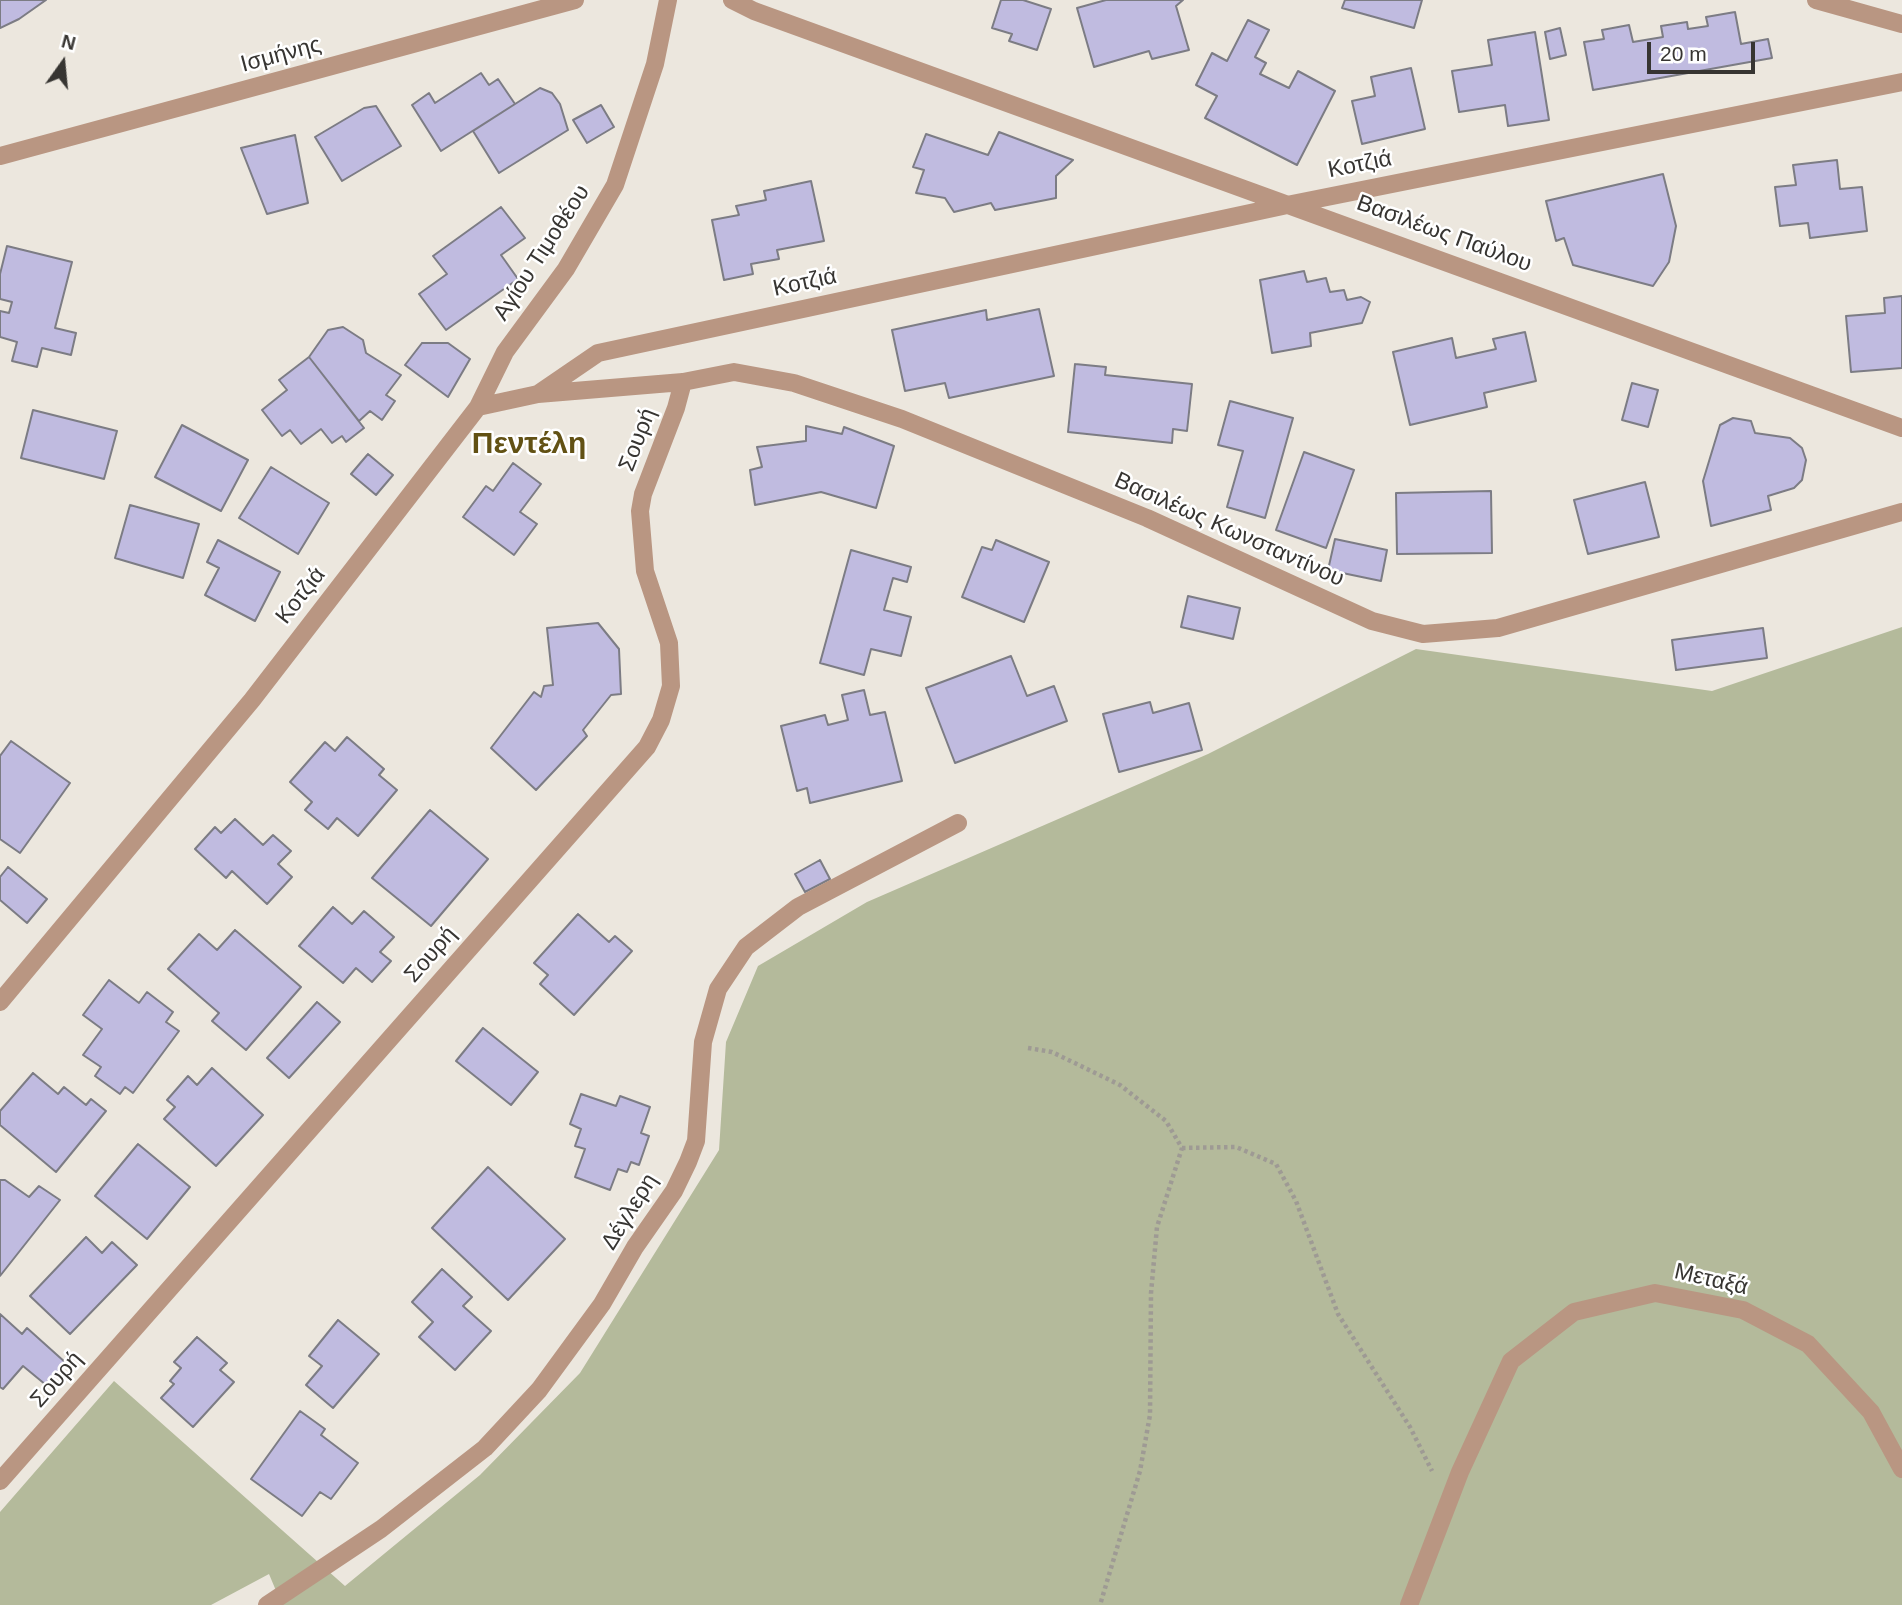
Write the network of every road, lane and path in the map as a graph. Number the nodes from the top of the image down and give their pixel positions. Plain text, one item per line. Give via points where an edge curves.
1 (575, 0) edge
2 (668, 0) edge
3 (732, 0) edge
4 (1816, 0) edge
5 (1902, 24) edge
6 (1902, 82) edge
7 (0, 156) edge
8 (1292, 204) junction
9 (683, 382) junction
10 (538, 394) junction
11 (478, 407) junction
12 (1902, 428) edge
13 (1902, 512) edge
14 (958, 823) dead end
15 (0, 1002) edge
16 (1028, 1048) dead end
17 (1182, 1149) junction
18 (1902, 1469) edge
19 (0, 1481) edge
20 (1448, 1503) junction
21 (268, 1605) edge
22 (1100, 1605) edge
23 (1409, 1605) edge

1 - 7 street, Ισμήνης
2 - 11 street, Αγίου Τιμοθέου via 655,64 615,185 566,269 505,352
3 - 8 street, Βασιλέως Παύλου
4 - 5 street
6 - 8 street, Κοτζιά
8 - 10 street, Κοτζιά via 598,353
8 - 12 street, Βασιλέως Παύλου
9 - 10 street, Βασιλέως Κωνσταντίνου
9 - 13 street, Βασιλέως Κωνσταντίνου via 734,372 771,377 902,419 1147,518 1372,621 1423,634 1497,628
9 - 19 street, Σουρή via 640,510 645,571 669,643 671,686 647,747
10 - 11 street, Κοτζιά
11 - 15 street, Κοτζιά via 252,700
14 - 21 street, Δέγλερη via 798,907 746,947 718,989 703,1042 696,1141 688,1162 594,1315 539,1390 485,1448 381,1529
16 - 17 path via 1052,1052 1120,1085 1166,1121
17 - 20 path via 1236,1147 1276,1164 1296,1201 1338,1314 1410,1427
17 - 22 path via 1157,1227 1148,1426
18 - 20 street, Μεταξά via 1871,1412 1808,1344 1743,1310 1655,1293 1574,1312 1511,1361
20 - 23 street, Μεταξά

